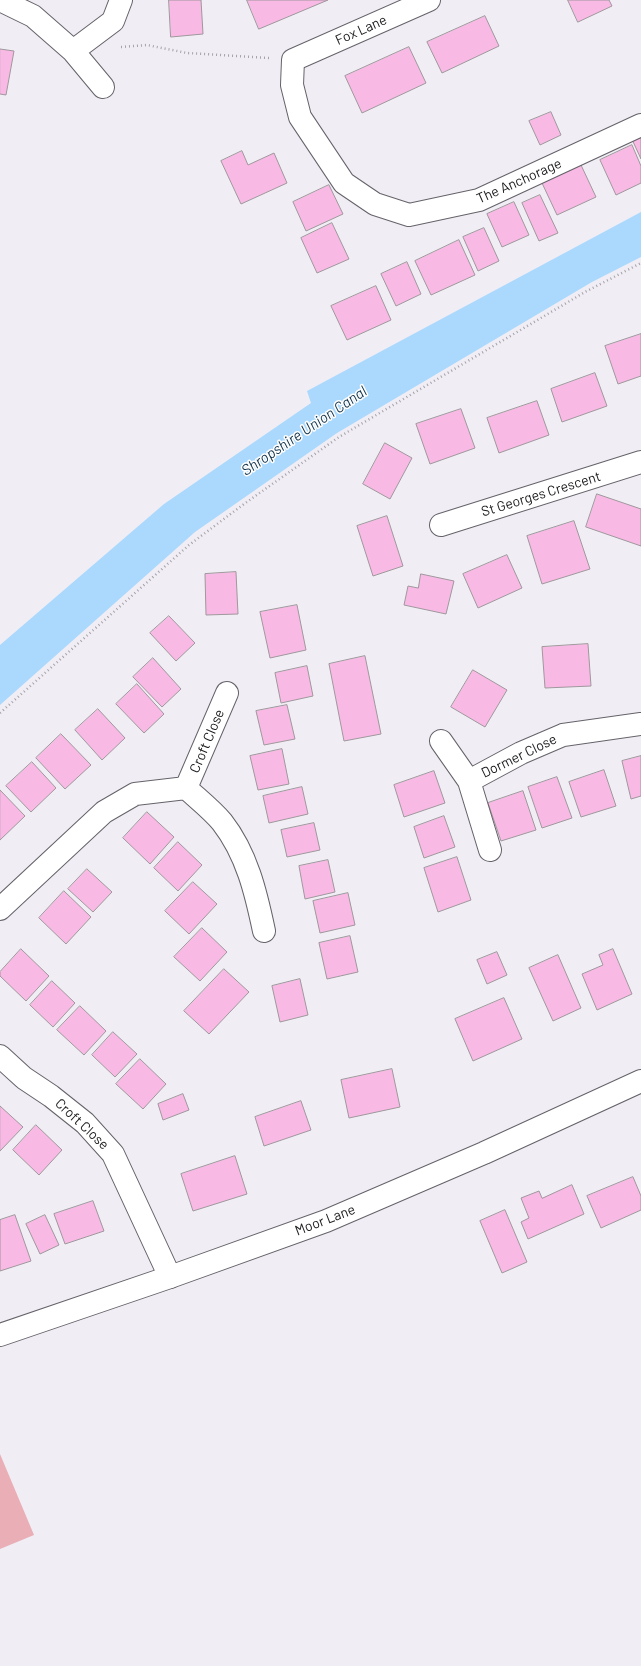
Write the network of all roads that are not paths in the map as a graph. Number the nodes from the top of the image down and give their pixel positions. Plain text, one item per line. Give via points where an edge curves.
1 (0, 0) edge
2 (120, 0) edge
3 (429, 0) edge
4 (73, 51) junction
5 (293, 60) joint
6 (103, 87) dead end
7 (641, 125) edge
8 (641, 462) edge
9 (441, 525) dead end
10 (227, 693) dead end
11 (641, 724) edge
12 (441, 741) dead end
13 (470, 781) junction
14 (186, 788) junction
15 (490, 850) dead end
16 (0, 909) edge
17 (264, 931) dead end
18 (0, 1056) edge
19 (641, 1081) edge
20 (170, 1277) junction
21 (0, 1334) edge

1 - 4 street via 33,16
2 - 4 street via 113,21
3 - 5 street, Fox Lane
4 - 6 street
5 - 7 street, The Anchorage via 292,85 300,117 344,183 375,204 409,215 479,200
8 - 9 street, St Georges Crescent
10 - 14 street, Croft Close
11 - 13 street, Dormer Close via 563,735 521,752
12 - 13 street, Dormer Close
13 - 15 street, Dormer Close
14 - 16 street, Croft Close via 134,794 104,812
14 - 17 street, Croft Close via 222,822 243,857 257,897
18 - 20 street, Croft Close via 24,1078 85,1123 113,1154
19 - 20 street, Moor Lane via 333,1218
20 - 21 street, Moor Lane

